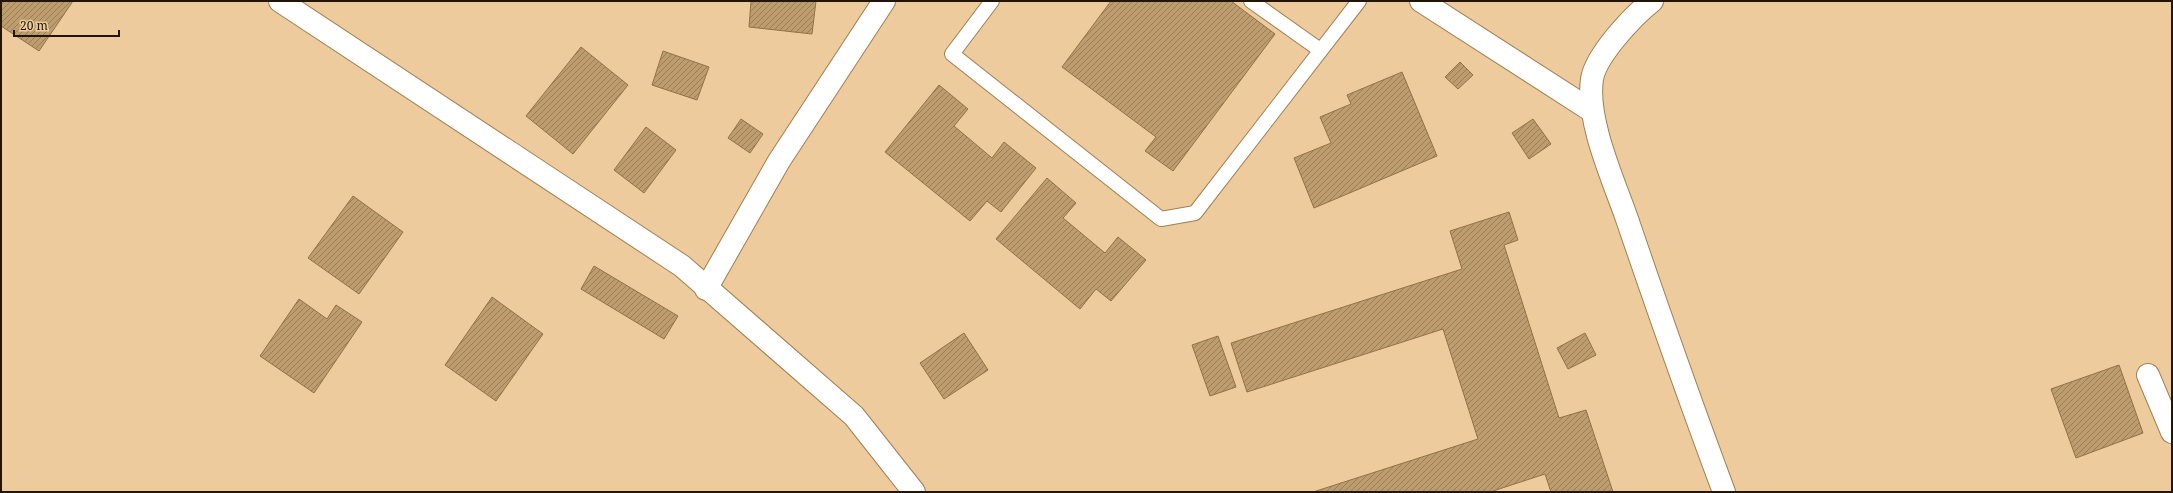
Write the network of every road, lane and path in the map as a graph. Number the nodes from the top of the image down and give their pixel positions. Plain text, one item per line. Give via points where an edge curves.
1 (280, 1) edge
2 (884, 1) edge
3 (992, 1) edge
4 (1251, 1) edge
5 (1358, 1) edge
6 (1420, 1) edge
7 (1652, 1) edge
8 (1320, 50) junction
9 (1592, 111) junction
10 (706, 288) junction
11 (2148, 375) dead end
12 (2172, 432) edge
13 (914, 492) edge
14 (1724, 492) edge

1 - 10 street via 682,266
2 - 10 street via 779,161
3 - 8 lane via 952,54 1161,219 1195,213
4 - 8 lane
5 - 8 lane
6 - 9 street
7 - 9 street via 1624,27 1608,47 1592,77
9 - 14 street via 1633,237
10 - 13 street via 854,416
11 - 12 street

